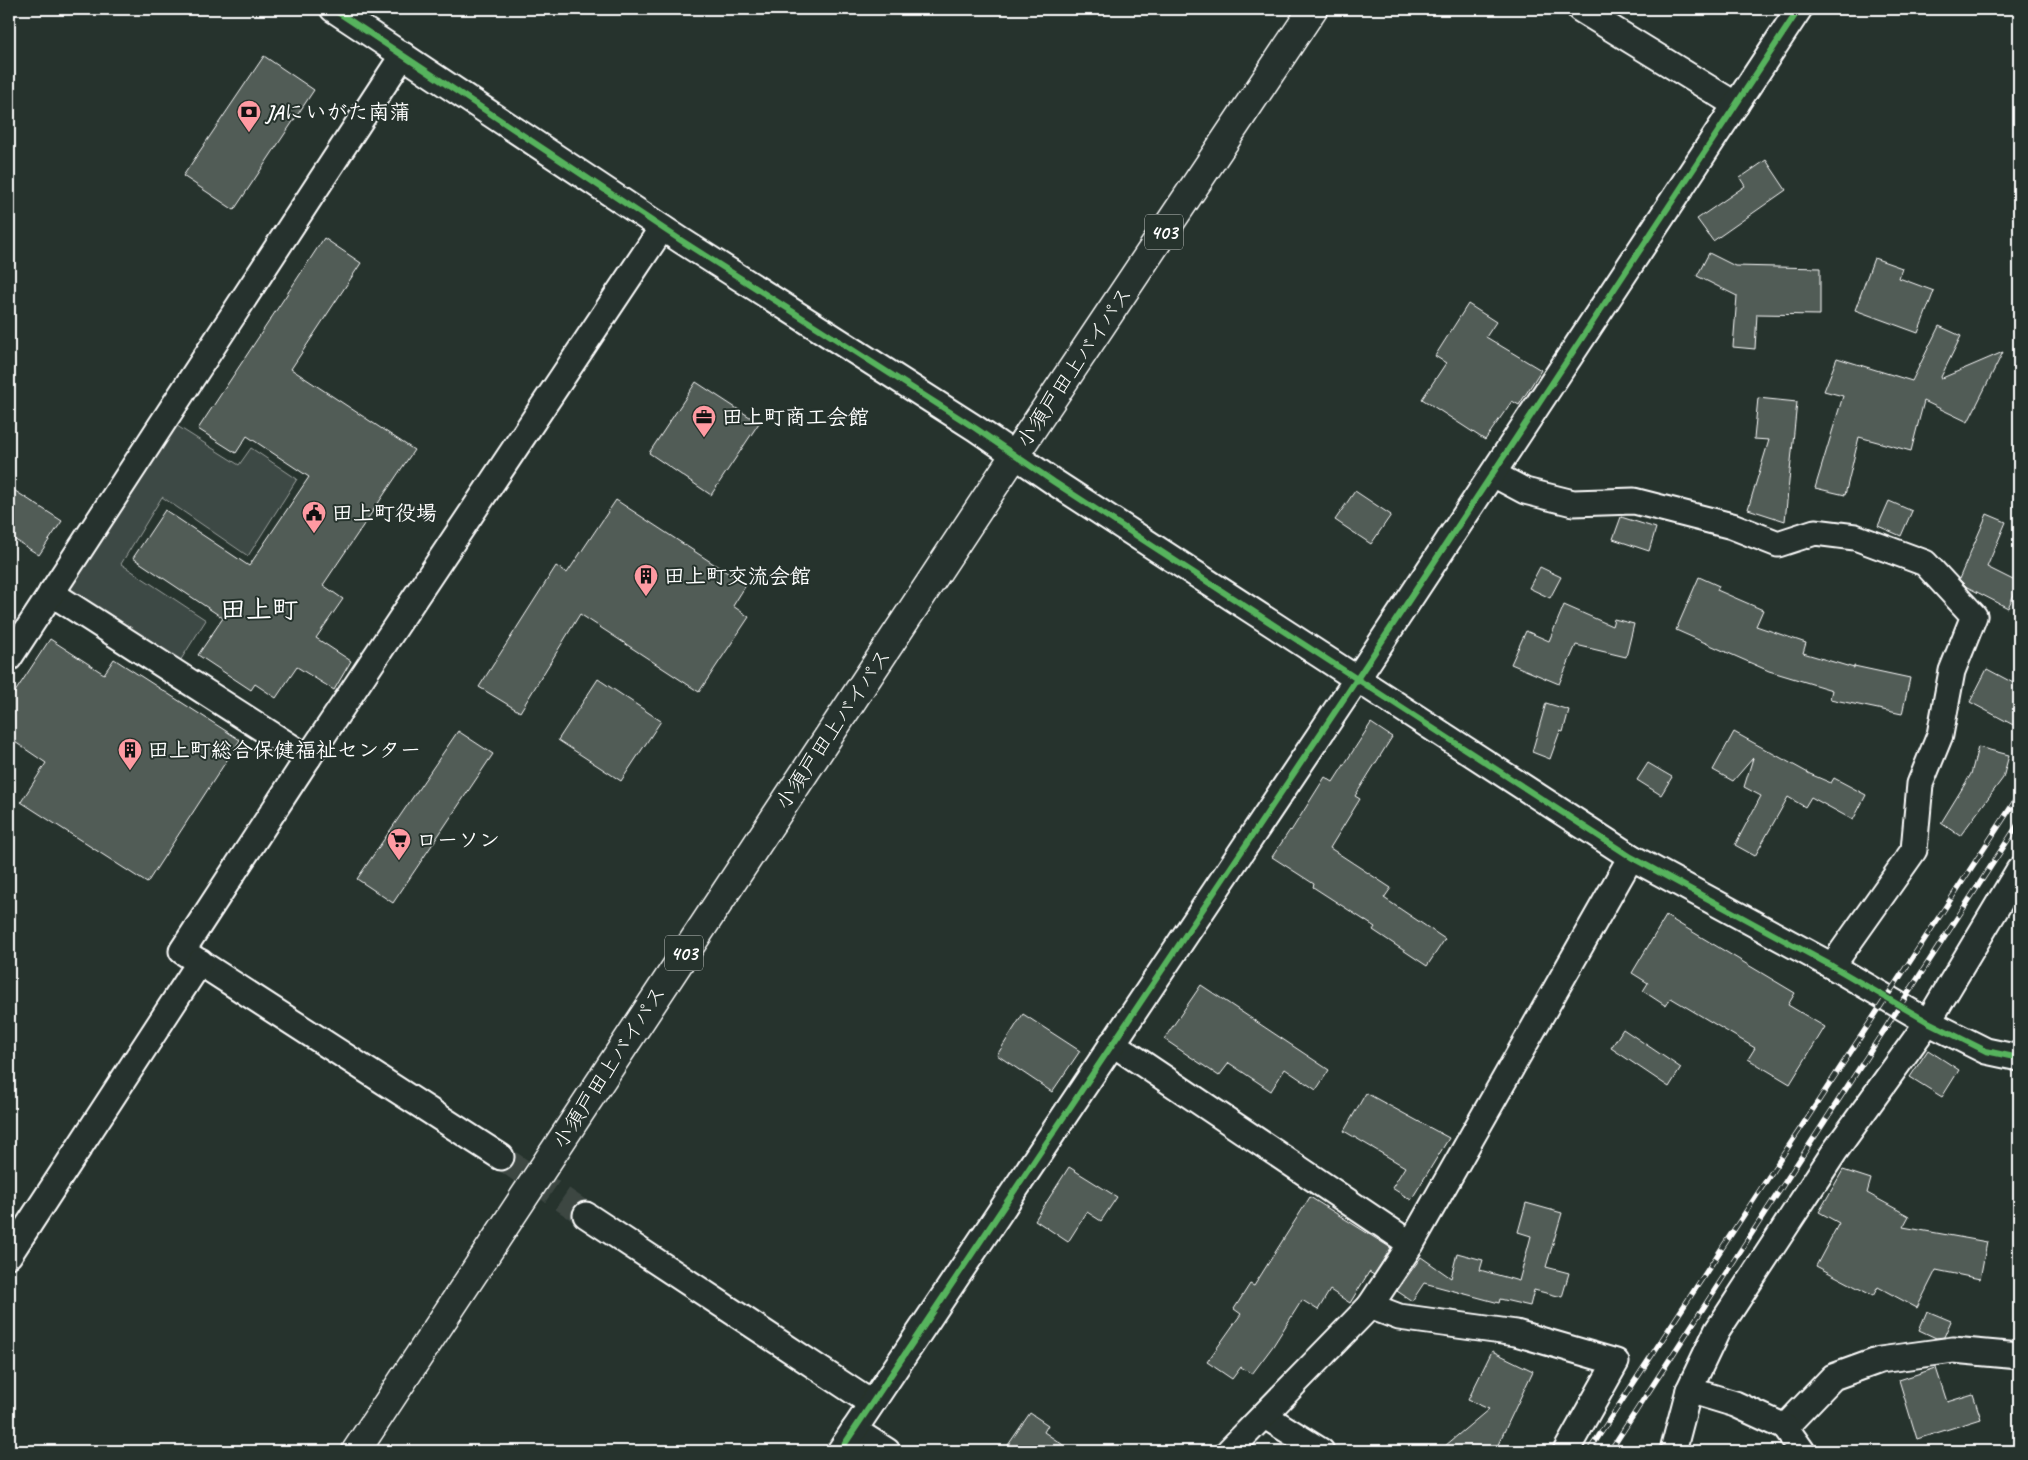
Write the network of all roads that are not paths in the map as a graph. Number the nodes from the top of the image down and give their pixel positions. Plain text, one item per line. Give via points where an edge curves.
1 (333, 9) edge
2 (1313, 9) edge
3 (1580, 9) edge
4 (1799, 9) edge
5 (403, 55) junction
6 (1736, 105) junction
7 (662, 228) junction
8 (1014, 456) junction
9 (1494, 474) junction
10 (51, 593) junction
11 (9, 658) edge
12 (1357, 679) junction
13 (308, 758) junction
14 (1630, 857) junction
15 (2019, 870) edge
16 (200, 962) junction
17 (1832, 966) junction
18 (1928, 1022) junction
19 (1112, 1043) junction
20 (2019, 1058) edge
21 (501, 1157) tunnel mouth
22 (586, 1215) tunnel mouth
23 (1411, 1244) junction
24 (9, 1255) edge
25 (1370, 1306) junction
26 (2019, 1356) edge
27 (1689, 1390) junction
28 (871, 1403) junction
29 (1265, 1416) junction
30 (1785, 1427) junction
31 (854, 1430) junction
32 (356, 1451) edge
33 (840, 1451) edge
34 (887, 1451) edge
35 (1229, 1451) edge
36 (1321, 1451) edge
37 (1566, 1451) edge
38 (1673, 1451) edge
39 (1802, 1451) edge

1 - 5 street
2 - 8 highway, 小須戸田上バイパス / 403
3 - 6 street
4 - 6 street
5 - 7 street
5 - 10 street
6 - 9 street
7 - 8 street
7 - 13 street
8 - 12 street
8 - 32 highway, 小須戸田上バイパス / 403
9 - 12 street
9 - 17 street via 1525,490 1573,503 1634,501 1732,526 1778,544 1815,532 1854,537 1925,563 1974,616 1952,671 1940,735 1920,784 1914,850
10 - 11 street
10 - 13 street
12 - 14 street
12 - 19 street
13 - 16 street via 182,951
14 - 17 street
14 - 23 street
15 - 18 street
16 - 21 street
16 - 24 street
17 - 18 street
18 - 20 street via 1986,1051
18 - 27 street via 1835,1151 1723,1322
19 - 23 street
19 - 28 street
22 - 28 street
23 - 25 street
25 - 29 street
25 - 37 street via 1399,1317 1516,1333 1616,1362
26 - 30 street via 1953,1350 1880,1360 1833,1377
27 - 30 street via 1735,1404
27 - 38 street
28 - 31 street
29 - 35 street
29 - 36 street
30 - 39 street
31 - 33 street
31 - 34 street

